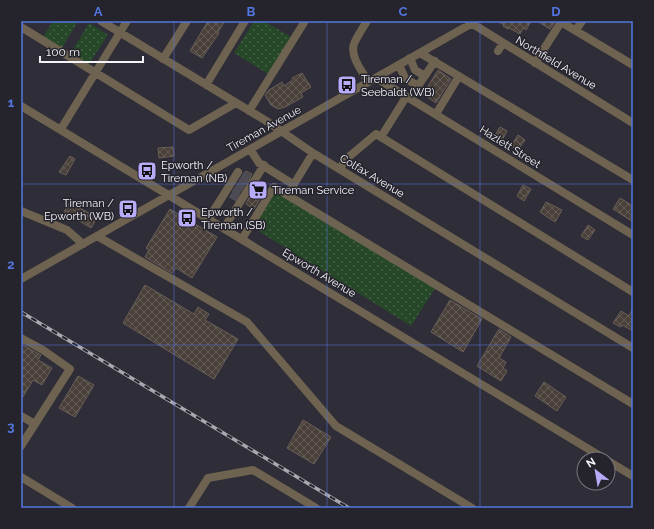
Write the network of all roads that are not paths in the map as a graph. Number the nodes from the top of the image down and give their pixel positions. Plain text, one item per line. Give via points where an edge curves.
1 (101, 21) edge
2 (126, 21) edge
3 (187, 21) edge
4 (245, 21) edge
5 (305, 21) edge
6 (367, 21) edge
7 (582, 21) edge
8 (472, 22) edge
9 (21, 27) edge
10 (576, 30) junction
11 (120, 32) junction
12 (503, 43) junction
13 (498, 51) dead end
14 (420, 53) junction
15 (410, 58) junction
16 (163, 59) junction
17 (435, 61) junction
18 (535, 63) junction
19 (399, 65) junction
20 (633, 65) edge
21 (96, 72) junction
22 (425, 76) junction
23 (459, 76) junction
24 (372, 80) junction
25 (206, 85) junction
26 (406, 97) junction
27 (236, 103) junction
28 (21, 106) edge
29 (249, 111) junction
30 (436, 114) junction
31 (633, 123) edge
32 (61, 129) junction
33 (281, 132) junction
34 (381, 137) junction
35 (250, 149) junction
36 (313, 153) junction
37 (230, 160) junction
38 (264, 165) junction
39 (340, 169) junction
40 (633, 180) edge
41 (291, 183) dead end
42 (241, 187) junction
43 (288, 194) junction
44 (169, 195) junction
45 (21, 211) edge
46 (208, 218) junction
47 (224, 228) junction
48 (633, 235) edge
49 (97, 236) junction
50 (242, 239) junction
51 (83, 244) junction
52 (21, 279) edge
53 (633, 292) edge
54 (21, 338) edge
55 (633, 348) edge
56 (633, 404) edge
57 (21, 416) edge
58 (35, 424) junction
59 (21, 446) edge
60 (592, 451) edge
61 (616, 466) edge
62 (633, 476) edge
63 (21, 477) edge
64 (72, 508) edge
65 (189, 508) edge
66 (316, 508) edge
67 (472, 508) edge

1 - 11 street, Colfax Avenue
2 - 11 street
3 - 16 street
4 - 25 street
5 - 29 street
6 - 24 street via 353,49 354,55
7 - 10 street
8 - 12 street, Northfield Avenue
8 - 14 street, Tireman Avenue
9 - 21 street
10 - 18 street via 561,22
10 - 20 street
11 - 16 street, Colfax Avenue
11 - 21 street
12 - 13 street
12 - 18 street, Northfield Avenue
14 - 15 street, Tireman Avenue
14 - 17 street
15 - 19 street, Tireman Avenue
15 - 22 street via 415,70
16 - 25 street, Colfax Avenue
17 - 22 street
17 - 23 street
18 - 31 street, Northfield Avenue
19 - 22 street via 405,78 418,86
19 - 24 street, Tireman Avenue
21 - 27 street via 188,130
21 - 32 street
23 - 30 street
23 - 40 street
24 - 26 street, Hazlett Street
24 - 33 street, Tireman Avenue
25 - 27 street, Colfax Avenue
26 - 30 street, Hazlett Street
26 - 34 street
27 - 29 street, Colfax Avenue
28 - 32 street, Epworth Avenue
29 - 33 street, Colfax Avenue
30 - 48 street, Hazlett Street
32 - 44 street, Epworth Avenue
33 - 35 street, Tireman Avenue
33 - 36 street, Colfax Avenue
34 - 39 street via 376,134 345,160
34 - 53 street
35 - 37 street, Tireman Avenue
35 - 38 street
36 - 39 street, Colfax Avenue
36 - 43 street
37 - 42 street
37 - 44 street, Tireman Avenue
38 - 41 street
38 - 42 street
39 - 55 street, Colfax Avenue
42 - 46 street
42 - 47 street
43 - 50 street via 274,187
43 - 56 street
44 - 46 street, Epworth Avenue
44 - 49 street, Tireman Avenue
45 - 51 street via 67,230
46 - 47 street, Epworth Avenue
47 - 50 street, Epworth Avenue
49 - 51 street, Tireman Avenue
49 - 67 street via 247,322 336,426
50 - 60 street, Epworth Avenue
51 - 52 street, Tireman Avenue
54 - 58 street via 70,368
57 - 58 street
58 - 59 street
61 - 62 street
63 - 64 street
65 - 66 street via 208,478 253,470

